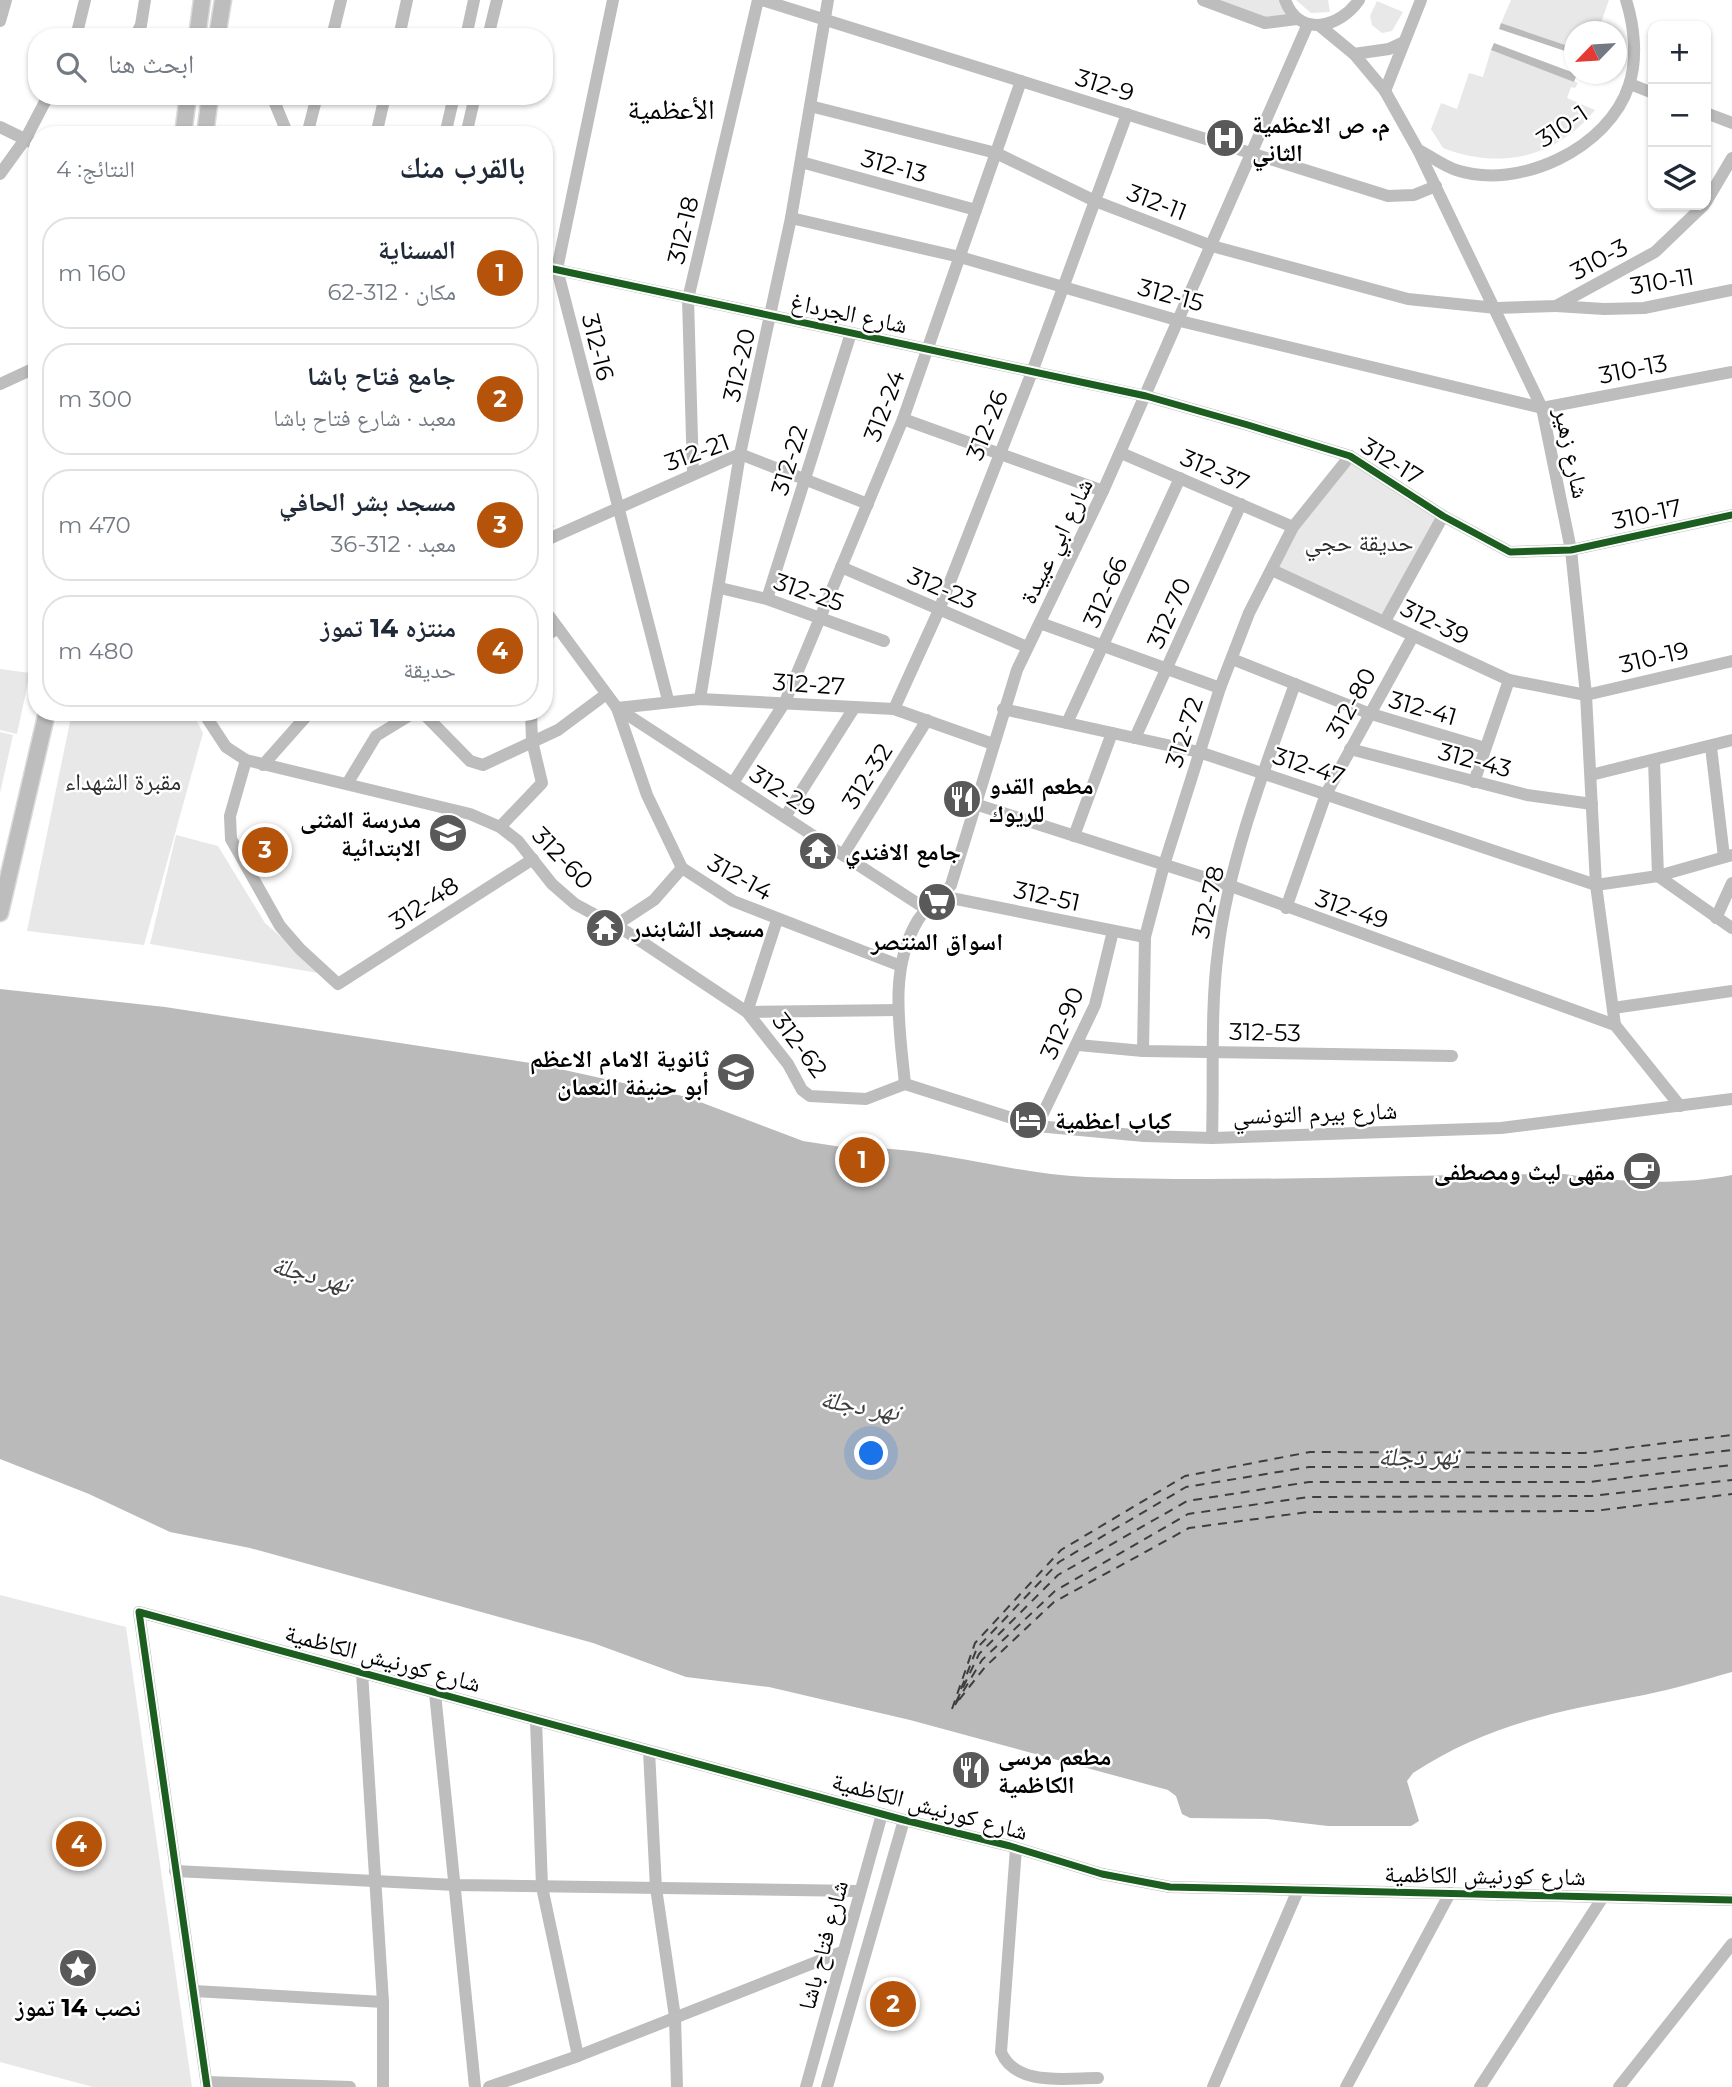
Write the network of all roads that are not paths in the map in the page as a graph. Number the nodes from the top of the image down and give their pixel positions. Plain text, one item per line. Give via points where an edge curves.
1 (6, 0) edge
2 (85, 0) edge
3 (145, 0) edge
4 (202, 0) edge
5 (223, 0) edge
6 (341, 0) edge
7 (407, 0) edge
8 (474, 0) edge
9 (497, 0) edge
10 (613, 0) edge
11 (760, 0) edge
12 (828, 0) edge
13 (1203, 0) edge
14 (1286, 0) edge
15 (1359, 0) edge
16 (1421, 0) edge
17 (1626, 0) edge
18 (824, 19) junction
19 (0, 21) edge
20 (1308, 23) junction
21 (78, 28) edge
22 (140, 28) edge
23 (198, 28) edge
24 (218, 28) edge
25 (334, 28) edge
26 (400, 28) edge
27 (468, 28) edge
28 (490, 28) edge
29 (1404, 42) junction
30 (1354, 54) junction
31 (1021, 81) junction
32 (1630, 84) junction
33 (1385, 91) junction
34 (1648, 91) edge
35 (45, 105) edge
36 (187, 105) edge
37 (209, 105) edge
38 (276, 105) edge
39 (315, 105) edge
40 (383, 105) edge
41 (452, 105) edge
42 (473, 105) edge
43 (810, 106) junction
44 (1127, 114) junction
45 (1711, 115) edge
46 (1732, 123) edge
47 (37, 126) edge
48 (184, 126) edge
49 (206, 126) edge
50 (284, 126) edge
51 (309, 126) edge
52 (378, 126) edge
53 (447, 126) edge
54 (468, 126) edge
55 (0, 127) edge
56 (28, 140) edge
57 (28, 144) edge
58 (1418, 150) junction
59 (996, 153) junction
60 (1254, 154) junction
61 (1732, 158) edge
62 (800, 162) junction
63 (0, 174) edge
64 (1436, 186) junction
65 (1711, 194) edge
66 (1095, 201) junction
67 (976, 210) junction
68 (1699, 210) edge
69 (791, 218) junction
70 (1212, 246) junction
71 (960, 257) junction
72 (553, 259) edge
73 (553, 268) edge
74 (553, 275) edge
75 (1063, 286) junction
76 (1732, 290) edge
77 (688, 299) junction
78 (1556, 306) junction
79 (1496, 308) junction
80 (771, 316) junction
81 (1180, 321) junction
82 (851, 333) junction
83 (927, 350) junction
84 (28, 370) edge
85 (1032, 372) junction
86 (1732, 372) edge
87 (3, 380) edge
88 (1146, 396) junction
89 (1542, 408) junction
90 (903, 419) junction
91 (1121, 453) junction
92 (740, 454) junction
93 (997, 454) junction
94 (1350, 456) junction
95 (693, 473) junction
96 (1180, 478) junction
97 (805, 480) junction
98 (1103, 491) junction
99 (867, 504) junction
100 (1241, 504) junction
101 (616, 507) junction
102 (1732, 515) edge
103 (1443, 516) junction
104 (1293, 527) junction
105 (553, 537) edge
106 (1571, 550) junction
107 (841, 568) junction
108 (1272, 570) junction
109 (720, 587) junction
110 (767, 599) junction
111 (939, 610) junction
112 (820, 618) junction
113 (553, 621) edge
114 (1385, 621) junction
115 (1040, 623) junction
116 (558, 628) junction
117 (553, 631) edge
118 (1412, 638) junction
119 (884, 641) dead end
120 (1104, 646) junction
121 (1027, 648) junction
122 (1231, 659) junction
123 (1732, 661) edge
124 (1167, 669) junction
125 (1509, 680) junction
126 (1295, 684) junction
127 (1220, 688) junction
128 (605, 695) junction
129 (1586, 695) junction
130 (700, 699) junction
131 (668, 700) junction
132 (785, 702) junction
133 (617, 708) junction
134 (855, 708) junction
135 (894, 709) junction
136 (1003, 709) junction
137 (1368, 713) junction
138 (927, 720) junction
139 (45, 721) edge
140 (208, 721) edge
141 (302, 721) edge
142 (400, 721) edge
143 (431, 721) edge
144 (531, 721) edge
145 (1067, 723) junction
146 (1112, 733) junction
147 (1135, 738) junction
148 (1732, 740) edge
149 (532, 741) junction
150 (993, 744) junction
151 (1711, 747) junction
152 (1485, 748) junction
153 (1350, 749) junction
154 (1199, 752) junction
155 (246, 760) junction
156 (1654, 760) junction
157 (263, 765) junction
158 (1263, 773) junction
159 (1591, 775) junction
160 (1474, 782) junction
161 (347, 783) junction
162 (733, 783) junction
163 (1326, 794) junction
164 (975, 804) junction
165 (1592, 804) junction
166 (785, 817) junction
167 (500, 827) junction
168 (1074, 836) junction
169 (843, 855) junction
170 (1728, 856) edge
171 (533, 859) junction
172 (1164, 865) junction
173 (682, 868) junction
174 (1658, 876) junction
175 (1732, 883) edge
176 (1596, 885) junction
177 (1231, 886) junction
178 (941, 896) junction
179 (1286, 908) junction
180 (926, 909) junction
181 (0, 913) edge
182 (1716, 918) junction
183 (776, 920) junction
184 (616, 925) junction
185 (1732, 928) edge
186 (1113, 931) junction
187 (1145, 937) junction
188 (901, 966) junction
189 (1732, 991) edge
190 (1613, 1008) junction
191 (898, 1010) junction
192 (747, 1012) junction
193 (1615, 1025) junction
194 (1078, 1045) junction
195 (1143, 1051) junction
196 (1214, 1052) junction
197 (1452, 1056) dead end
198 (905, 1084) junction
199 (1732, 1099) edge
200 (1680, 1106) junction
201 (1037, 1126) junction
202 (1212, 1138) junction
203 (362, 1672) junction
204 (435, 1693) junction
205 (536, 1720) junction
206 (649, 1751) junction
207 (882, 1814) junction
208 (904, 1820) junction
209 (1016, 1848) junction
210 (175, 1871) junction
211 (376, 1879) junction
212 (455, 1885) junction
213 (542, 1887) junction
214 (656, 1888) junction
215 (1298, 1890) junction
216 (858, 1891) junction
217 (1450, 1894) junction
218 (1603, 1897) junction
219 (1732, 1900) edge
220 (1732, 1944) edge
221 (844, 1951) junction
222 (194, 1991) junction
223 (383, 2002) junction
224 (676, 2017) junction
225 (578, 2056) junction
226 (1098, 2078) dead end
227 (207, 2084) edge
228 (350, 2087) edge
229 (383, 2087) edge
230 (474, 2087) edge
231 (488, 2087) edge
232 (677, 2087) edge
233 (806, 2087) edge
234 (827, 2087) edge
235 (1213, 2087) edge
236 (1346, 2087) edge
237 (1480, 2087) edge
238 (1619, 2087) edge

1 - 19 street
2 - 21 street
3 - 22 street
4 - 23 main road
5 - 24 main road
6 - 25 street
7 - 26 street
8 - 27 street
9 - 28 street
10 - 72 street, 312-16
11 - 18 street, 312-9
11 - 77 street, 312-18
12 - 18 street, 312-20
13 - 20 street via 1265,23
14 - 20 street
15 - 20 street via 1342,18
16 - 29 street
17 - 32 street, 310-1 via 1634,50
18 - 31 street, 312-9
18 - 43 street, 312-20
20 - 30 street, شارع زهير
20 - 60 street, شارع ابي عبيدة
29 - 30 street via 1389,50
29 - 33 street
30 - 33 street, شارع زهير
31 - 44 street, 312-9
31 - 59 street, 312-24
32 - 34 street
32 - 58 street, 310-1 via 1614,112 1592,136 1536,167 1472,173 1456,170
33 - 58 street, شارع زهير
35 - 47 street
36 - 48 main road
37 - 49 main road
38 - 50 street
39 - 51 street
40 - 52 street
41 - 53 street
42 - 54 street
43 - 59 street, 312-11
43 - 62 street, 312-20
44 - 60 street, 312-9
44 - 66 street, 312-26
45 - 46 street
55 - 56 street
57 - 63 street
58 - 64 street, شارع زهير
59 - 66 street, 312-11
59 - 67 street, 312-24
60 - 64 street, 312-9 via 1388,196 1414,195
60 - 70 street, شارع ابي عبيدة
61 - 65 street, 310-3
62 - 67 street, 312-13
62 - 69 street, 312-20
64 - 79 street, شارع زهير
66 - 70 street, 312-11
66 - 75 street, 312-26
67 - 71 street, 312-24
68 - 78 street, 310-3 via 1655,252
69 - 71 street, 312-15
69 - 80 street, 312-20
70 - 79 street, 312-11 via 1408,299
70 - 81 street, شارع ابي عبيدة
71 - 75 street, 312-15
71 - 83 street, 312-24
73 - 77 street, شارع الجرداغ
74 - 101 street, 312-16
75 - 81 street, 312-15
75 - 85 street, 312-26
76 - 78 street, 310-11 via 1644,308
77 - 80 street, شارع الجرداغ
77 - 95 street, 312-18
78 - 79 street, 310-3
79 - 89 street, شارع زهير
80 - 82 street, شارع الجرداغ
80 - 92 street, 312-20
81 - 88 street, شارع ابي عبيدة
81 - 89 street, 312-15
82 - 83 street, شارع الجرداغ
82 - 97 street, 312-22
83 - 85 street, شارع الجرداغ
83 - 90 street, 312-24
84 - 87 street
85 - 88 street, شارع الجرداغ
85 - 93 street, 312-26
86 - 89 street, 310-13
88 - 91 street, شارع ابي عبيدة
88 - 94 street, 312-17
89 - 106 street, شارع زهير
90 - 93 street
90 - 99 street, 312-24
91 - 96 street, 312-37
91 - 98 street, شارع ابي عبيدة
92 - 95 street, 312-21
92 - 97 street, 312-21
92 - 109 street, 312-20
93 - 98 street
93 - 111 street, 312-26
94 - 103 street, 312-17
94 - 104 street, 312-72
95 - 101 street, 312-21
96 - 100 street, 312-37
96 - 120 street, 312-66
97 - 99 street, 312-21
97 - 110 street, 312-22
98 - 115 street, شارع ابي عبيدة
99 - 107 street, 312-24
100 - 104 street, 312-37
100 - 124 street, 312-70
101 - 105 street, 312-21
101 - 131 street, 312-16
102 - 106 street, 310-17
103 - 106 street, 312-17 via 1510,552
103 - 114 street
104 - 108 street, 312-72
106 - 129 street, شارع زهير
107 - 111 street, 312-23
107 - 112 street, 312-24
108 - 114 street, 312-39
108 - 122 street, 312-72
109 - 110 street, 312-25
109 - 130 street, 312-20
110 - 112 street, 312-25
111 - 121 street, 312-23
111 - 135 street, 312-26
112 - 119 street, 312-25
112 - 132 street, 312-24
113 - 116 street
114 - 118 street, 312-39
115 - 120 street
115 - 121 street, شارع ابي عبيدة
116 - 117 street
116 - 128 street
118 - 125 street, 312-39
118 - 137 street, 312-80
120 - 124 street
120 - 145 street, 312-66
121 - 136 street, شارع ابي عبيدة
122 - 126 street, 312-41
122 - 127 street, 312-72
123 - 129 street, 310-19
124 - 127 street
124 - 147 street, 312-70
125 - 129 street, 312-39
125 - 152 street
126 - 137 street, 312-41
126 - 158 street, 312-78
127 - 154 street, 312-72
128 - 133 street
128 - 149 street via 558,730
129 - 159 street, شارع زهير
130 - 131 street, 312-27
130 - 132 street, 312-27
131 - 133 street, 312-27
132 - 134 street, 312-27
132 - 162 street, 312-24
133 - 162 street, 312-29
133 - 173 street, 312-14 via 647,795
134 - 135 street, 312-27
134 - 166 street
135 - 138 street, 312-27
136 - 145 street, 312-47
136 - 150 street, شارع ابي عبيدة
137 - 152 street, 312-41
137 - 153 street, 312-80
138 - 150 street, 312-27
138 - 169 street, 312-32
139 - 181 main road
140 - 155 street, 312-60 via 219,740
141 - 157 street
142 - 161 street via 376,736
143 - 149 street via 478,765
144 - 149 street
145 - 146 street, 312-47
146 - 147 street, 312-47
146 - 168 street
147 - 154 street, 312-47
148 - 151 street
149 - 167 street via 542,783
150 - 164 street, شارع ابي عبيدة
151 - 156 street
151 - 170 street
152 - 160 street
153 - 160 street, 312-43
153 - 163 street, 312-80
154 - 158 street, 312-47
154 - 172 street, 312-72
155 - 157 street, 312-60
155 - 171 street, 312-48 via 230,816 231,839 280,926 338,984
156 - 159 street
156 - 174 street
157 - 161 street, 312-60
158 - 163 street, 312-47
158 - 177 street, 312-78
159 - 165 street, شارع زهير
160 - 165 street, 312-43
161 - 167 street, 312-60 via 470,814
162 - 166 street, 312-29
163 - 176 street, 312-47
163 - 179 street, 312-80
164 - 168 street, 312-49
164 - 178 street, شارع ابي عبيدة via 954,878
165 - 176 street, شارع زهير
166 - 169 street, 312-29
167 - 171 street, 312-60
168 - 172 street, 312-49
169 - 180 street, 312-29
170 - 174 street
171 - 184 street, 312-60 via 563,895
172 - 177 street, 312-49
172 - 187 street, 312-72
173 - 183 street, 312-14 via 733,901
173 - 184 street via 654,900
174 - 176 street
174 - 182 street
175 - 182 street
176 - 190 street, شارع زهير
177 - 179 street, 312-49
177 - 196 street, 312-78 via 1218,948
178 - 180 street, شارع ابي عبيدة
178 - 186 street, 312-51
179 - 193 street, 312-49
180 - 188 street, شارع ابي عبيدة via 908,940
182 - 185 street
183 - 188 street, 312-14
183 - 192 street
184 - 192 street, 312-60
186 - 187 street, 312-51
186 - 194 street, 312-90
187 - 195 street, 312-72
188 - 191 street, شارع ابي عبيدة
189 - 190 street
190 - 193 street, شارع زهير
191 - 192 street
191 - 198 street, شارع ابي عبيدة
192 - 198 street, 312-62 via 810,1096 866,1099
193 - 200 street
194 - 195 street, 312-53
194 - 201 street, 312-90
195 - 196 street, 312-53
196 - 197 street, 312-53
196 - 202 street, 312-78
198 - 201 street, شارع بيرم التونسي
199 - 200 street, شارع بيرم التونسي
200 - 202 street, شارع بيرم التونسي via 1501,1128
201 - 202 street, شارع بيرم التونسي
203 - 204 street, شارع كورنيش الكاظمية
203 - 210 street, شارع كورنيش الكاظمية via 139,1612
203 - 211 street
204 - 205 street, شارع كورنيش الكاظمية
204 - 212 street
205 - 206 street, شارع كورنيش الكاظمية
205 - 213 street
206 - 207 street, شارع كورنيش الكاظمية
206 - 214 street
207 - 208 street, شارع كورنيش الكاظمية
207 - 216 street, شارع فتاح باشا
208 - 209 street, شارع كورنيش الكاظمية
208 - 234 street, شارع فتاح باشا
209 - 215 street, شارع كورنيش الكاظمية via 1101,1874 1170,1887
209 - 226 street via 1001,2052 1012,2068 1032,2078
210 - 211 street
210 - 222 street
211 - 212 street
211 - 223 street
212 - 213 street
212 - 230 street
213 - 214 street
213 - 225 street
214 - 216 street
214 - 224 street
215 - 217 street, شارع كورنيش الكاظمية
215 - 235 street
216 - 221 street, شارع فتاح باشا
217 - 218 street, شارع كورنيش الكاظمية
217 - 236 street
218 - 219 street, شارع كورنيش الكاظمية
218 - 237 street
220 - 238 street
221 - 224 street
221 - 233 street, شارع فتاح باشا
222 - 223 street
222 - 227 street
223 - 229 street
224 - 225 street
224 - 232 street
225 - 231 street
227 - 228 street

